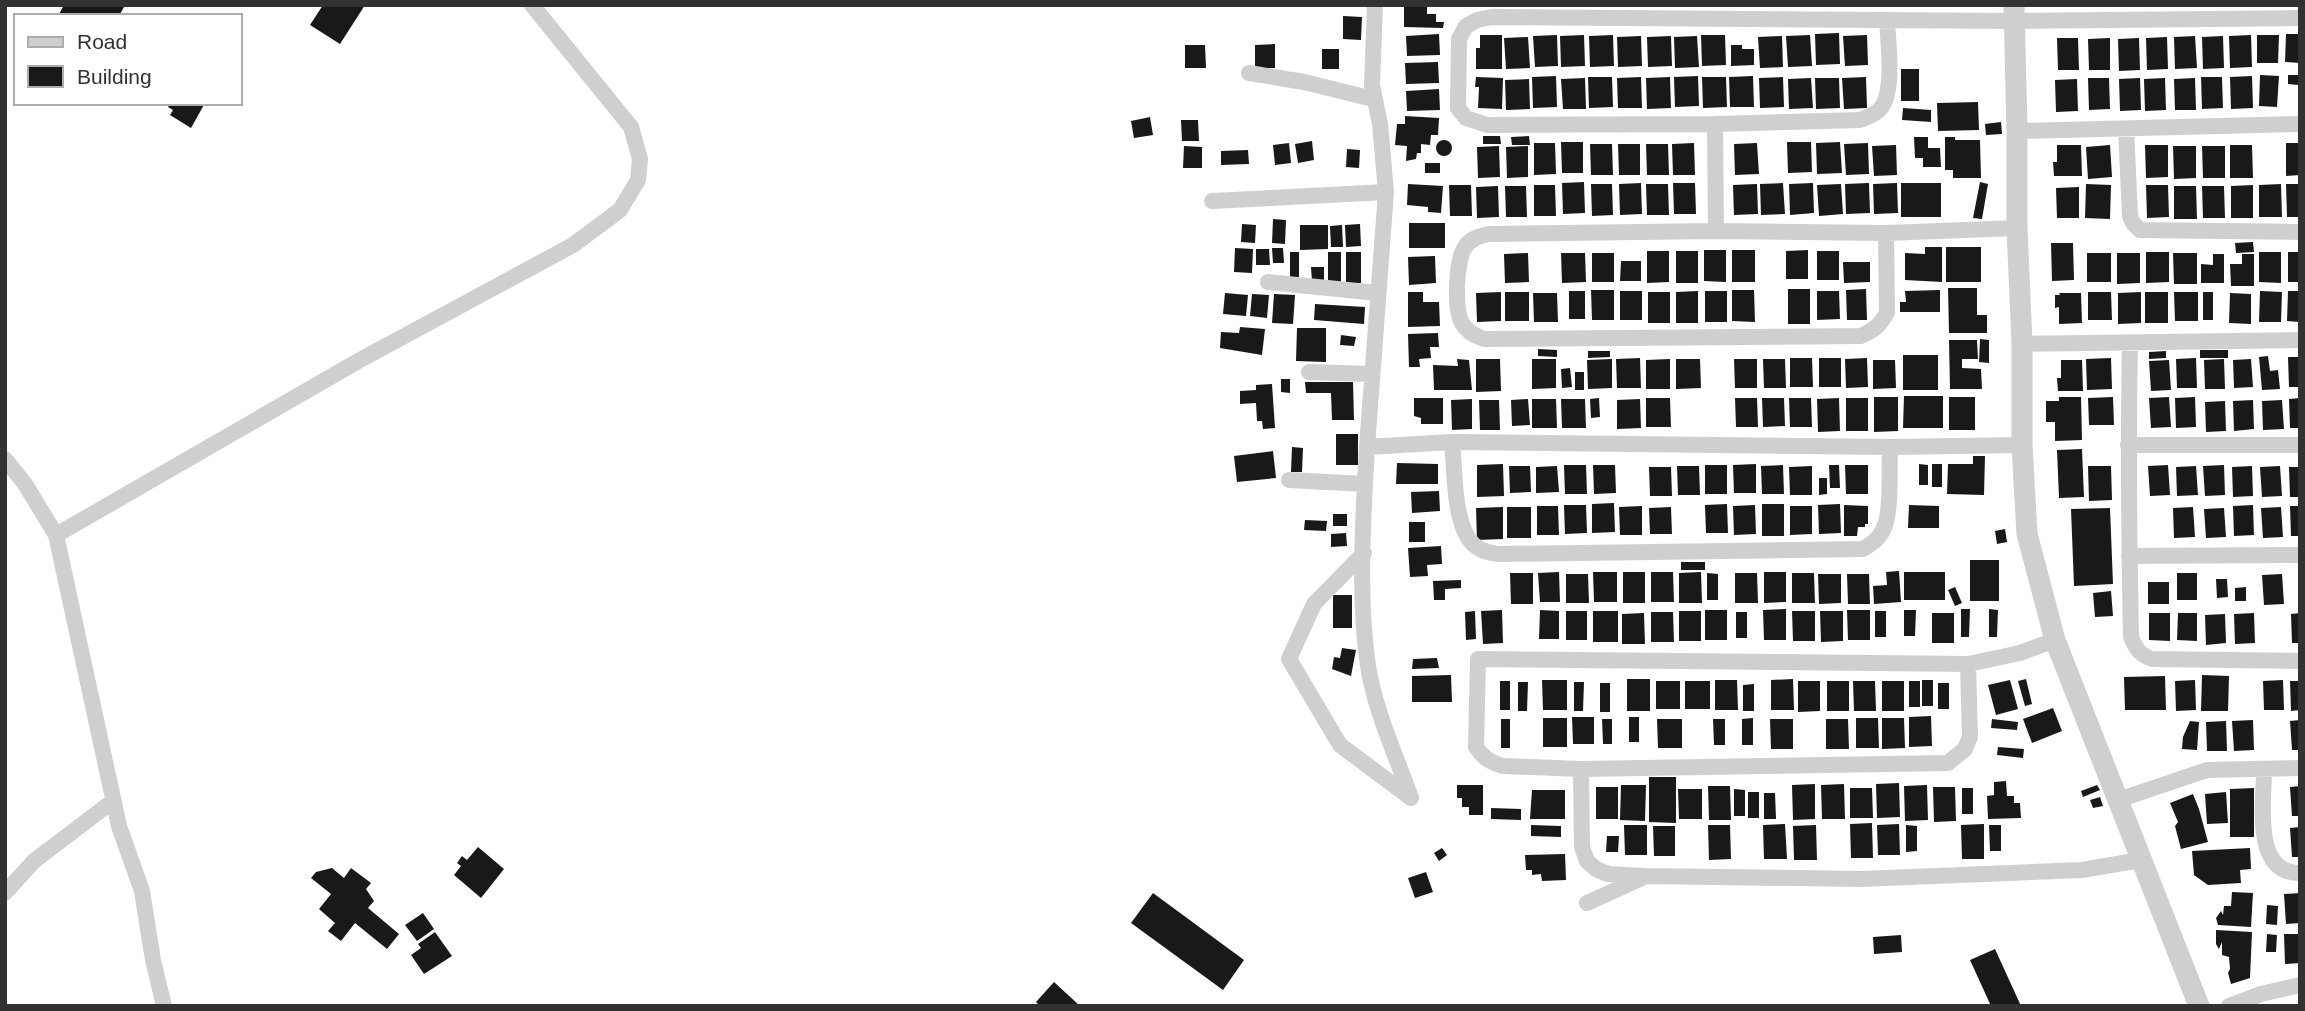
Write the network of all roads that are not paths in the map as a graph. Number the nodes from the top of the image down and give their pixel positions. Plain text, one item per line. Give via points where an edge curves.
1 (532, 5) edge
2 (1376, 5) edge
3 (2014, 13) edge
4 (2300, 18) edge
5 (1887, 20) junction
6 (1249, 73) dead end
7 (1373, 99) junction
8 (1715, 124) junction
9 (2300, 124) edge
10 (2126, 129) junction
11 (2017, 131) junction
12 (1386, 192) junction
13 (1212, 201) dead end
14 (2017, 229) junction
15 (1716, 230) junction
16 (2300, 232) edge
17 (1886, 233) junction
18 (1268, 282) dead end
19 (1378, 293) junction
20 (2300, 340) edge
21 (2130, 343) junction
22 (2022, 344) junction
23 (1309, 372) dead end
24 (1372, 374) junction
25 (1452, 442) junction
26 (2022, 445) junction
27 (2127, 445) junction
28 (2300, 445) edge
29 (1890, 446) junction
30 (1367, 447) junction
31 (5, 459) edge
32 (1289, 480) dead end
33 (1365, 484) junction
34 (56, 535) junction
35 (1364, 553) junction
36 (2300, 555) edge
37 (2129, 556) junction
38 (2055, 640) junction
39 (2300, 661) edge
40 (1968, 664) junction
41 (2300, 768) edge
42 (1581, 769) junction
43 (2264, 770) junction
44 (113, 800) junction
45 (2118, 800) junction
46 (2140, 860) junction
47 (2300, 873) edge
48 (1644, 876) junction
49 (5, 893) edge
50 (1587, 902) dead end
51 (2300, 985) edge
52 (164, 1006) edge
53 (2199, 1006) edge
54 (2229, 1006) edge

1 - 34 street via 631,127 639,159 638,180 620,210 573,245 360,360
2 - 7 street
3 - 4 street
3 - 5 street
3 - 11 street
5 - 8 street via 1888,96 1875,114 1860,120
5 - 8 street via 1492,17 1466,26 1459,39 1458,108 1475,122
6 - 7 street
7 - 12 street
8 - 15 street
9 - 10 street
10 - 11 street
10 - 16 street via 2130,216 2140,230
11 - 14 street
12 - 13 street
12 - 19 street
14 - 17 street
14 - 22 street
15 - 17 street
15 - 17 street via 1476,237 1460,259 1457,313 1472,335 1484,339 1861,336 1873,331 1887,312
18 - 19 street
19 - 24 street
20 - 21 street
21 - 22 street
21 - 27 street
22 - 26 street
23 - 24 street
24 - 30 street
25 - 29 street
25 - 29 street via 1465,534 1485,552 1498,554 1863,549 1882,533 1887,521
25 - 30 street
26 - 29 street
26 - 38 street via 2027,534
27 - 28 street
27 - 37 street
30 - 33 street
31 - 34 street
32 - 33 street
33 - 35 street
34 - 44 street
35 - 35 street via 1368,667 1411,798 1340,745 1289,659 1314,604
36 - 37 street
37 - 39 street via 2131,637 2144,656
38 - 40 street
38 - 45 street
40 - 42 street via 1970,737 1965,749 1948,763
40 - 42 street via 1478,659 1476,747 1482,757 1503,766
41 - 43 street
42 - 48 street via 1582,847 1587,861 1608,874
43 - 45 street via 2207,770
43 - 47 street via 2269,857 2288,873
44 - 49 street via 34,861
44 - 52 street via 142,891
45 - 46 street
46 - 48 street via 2082,870 1861,879
46 - 53 street
48 - 50 street
51 - 54 street

